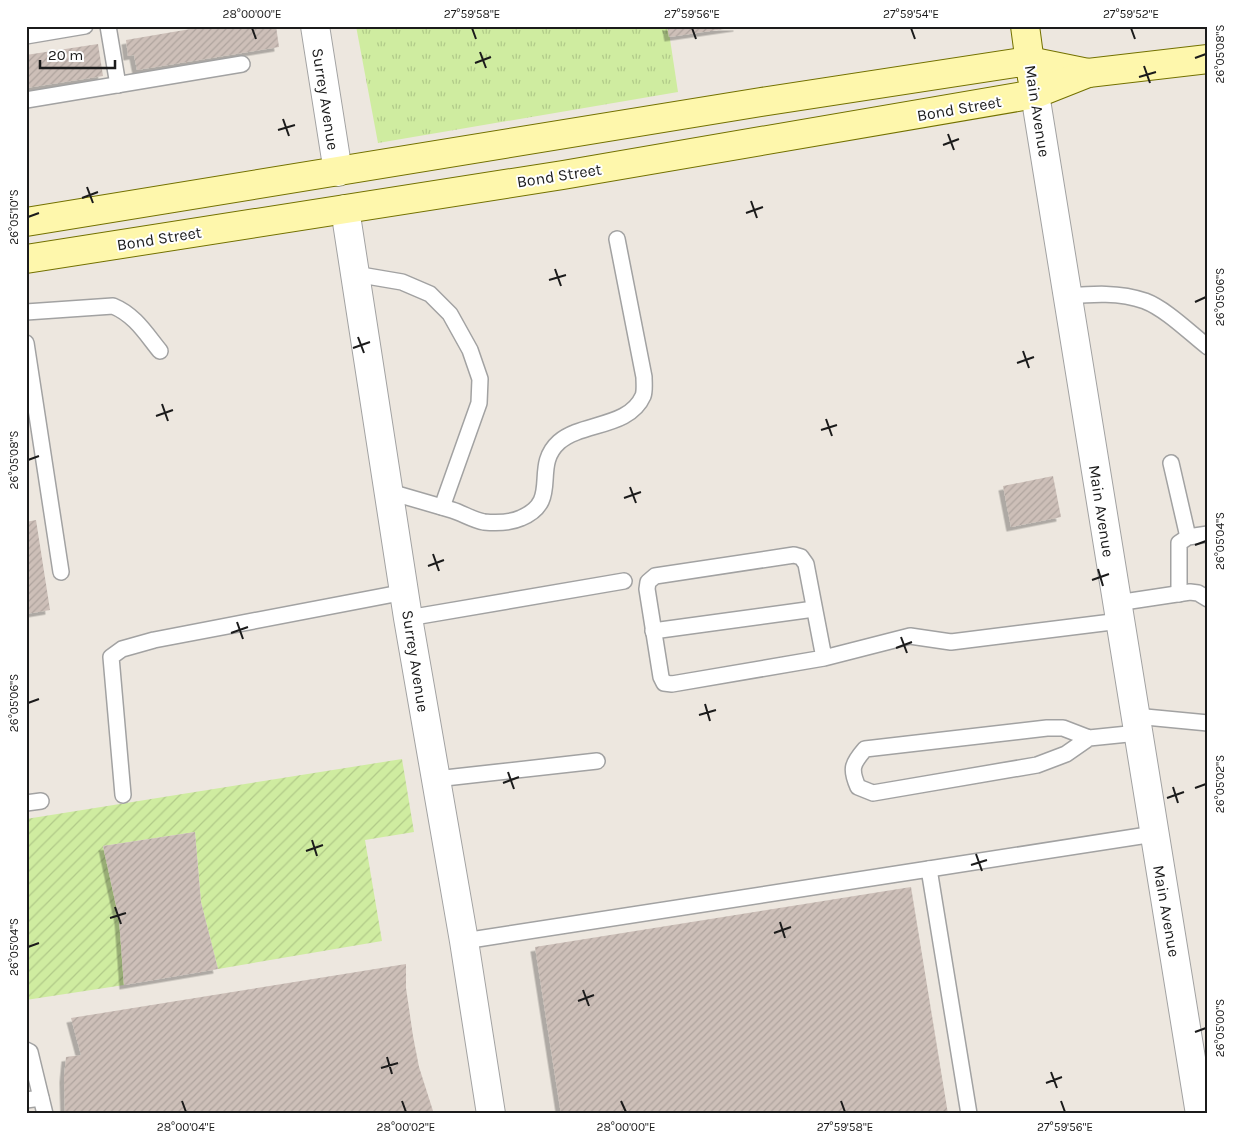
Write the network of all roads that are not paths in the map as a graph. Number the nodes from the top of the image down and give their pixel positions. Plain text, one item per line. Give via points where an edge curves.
1 (84, 26) edge
2 (108, 26) edge
3 (315, 26) edge
4 (1025, 26) edge
5 (26, 36) edge
6 (1208, 59) edge
7 (1029, 62) junction
8 (242, 64) dead end
9 (1088, 73) junction
10 (118, 85) junction
11 (1035, 94) junction
12 (26, 100) edge
13 (338, 172) junction
14 (345, 209) junction
15 (26, 222) edge
16 (617, 239) dead end
17 (26, 259) edge
18 (355, 274) junction
19 (1067, 296) junction
20 (26, 312) edge
21 (26, 343) edge
22 (1208, 347) edge
23 (160, 351) dead end
24 (1171, 463) dead end
25 (390, 492) junction
26 (442, 508) junction
27 (1208, 534) edge
28 (1188, 537) junction
29 (61, 572) dead end
30 (624, 581) dead end
31 (405, 592) junction
32 (1179, 594) junction
33 (1208, 599) edge
34 (814, 609) junction
35 (1119, 612) junction
36 (408, 618) junction
37 (653, 631) junction
38 (824, 658) junction
39 (1208, 724) edge
40 (1136, 725) junction
41 (1089, 738) junction
42 (597, 761) dead end
43 (436, 780) junction
44 (122, 795) dead end
45 (1154, 834) junction
46 (929, 869) junction
47 (464, 941) junction
48 (26, 1050) edge
49 (34, 1099) edge
50 (45, 1114) edge
51 (491, 1114) edge
52 (969, 1114) edge
53 (1200, 1114) edge

1 - 5 lane
2 - 10 lane
3 - 13 street, Surrey Avenue
4 - 7 street, Main Avenue
6 - 9 street, Bond Street
7 - 9 street, Bond Street
7 - 11 street, Main Avenue
7 - 13 street, Bond Street via 761,102
8 - 10 lane
9 - 11 street, Bond Street
10 - 12 lane
11 - 14 street, Bond Street
11 - 19 street, Main Avenue
13 - 15 street, Bond Street
14 - 17 street, Bond Street
14 - 18 street, Surrey Avenue
16 - 26 lane via 644,377 644,394 634,409 558,443 545,462 544,498 535,510 521,518 482,522
18 - 25 street, Surrey Avenue
18 - 26 lane via 402,282 430,294 450,314 470,350 480,379 478,403
19 - 22 lane via 1105,293 1145,301
19 - 35 street, Main Avenue
20 - 23 lane via 113,306 136,321
21 - 29 lane
24 - 28 lane
25 - 26 lane
25 - 31 street, Surrey Avenue
27 - 28 lane
28 - 32 lane via 1179,543
30 - 36 lane
31 - 36 street, Surrey Avenue
31 - 44 lane via 154,640 111,657
32 - 33 lane via 1198,593
32 - 35 lane
34 - 37 lane
34 - 37 lane via 806,564 801,557 794,555 655,576 648,582 647,589
34 - 38 lane
35 - 38 lane via 951,642 910,636
35 - 40 street, Main Avenue
36 - 43 street, Surrey Avenue
37 - 38 lane via 664,683
39 - 40 lane
40 - 41 lane
40 - 45 street, Main Avenue
41 - 41 lane via 1066,754 1037,765 873,793 858,787 853,775 854,761 865,749 1047,728 1062,728
42 - 43 lane
43 - 47 street, Surrey Avenue
45 - 46 lane
45 - 53 street, Main Avenue
46 - 47 lane
46 - 52 lane
47 - 51 street, Surrey Avenue
48 - 49 lane via 30,1052
49 - 50 lane

